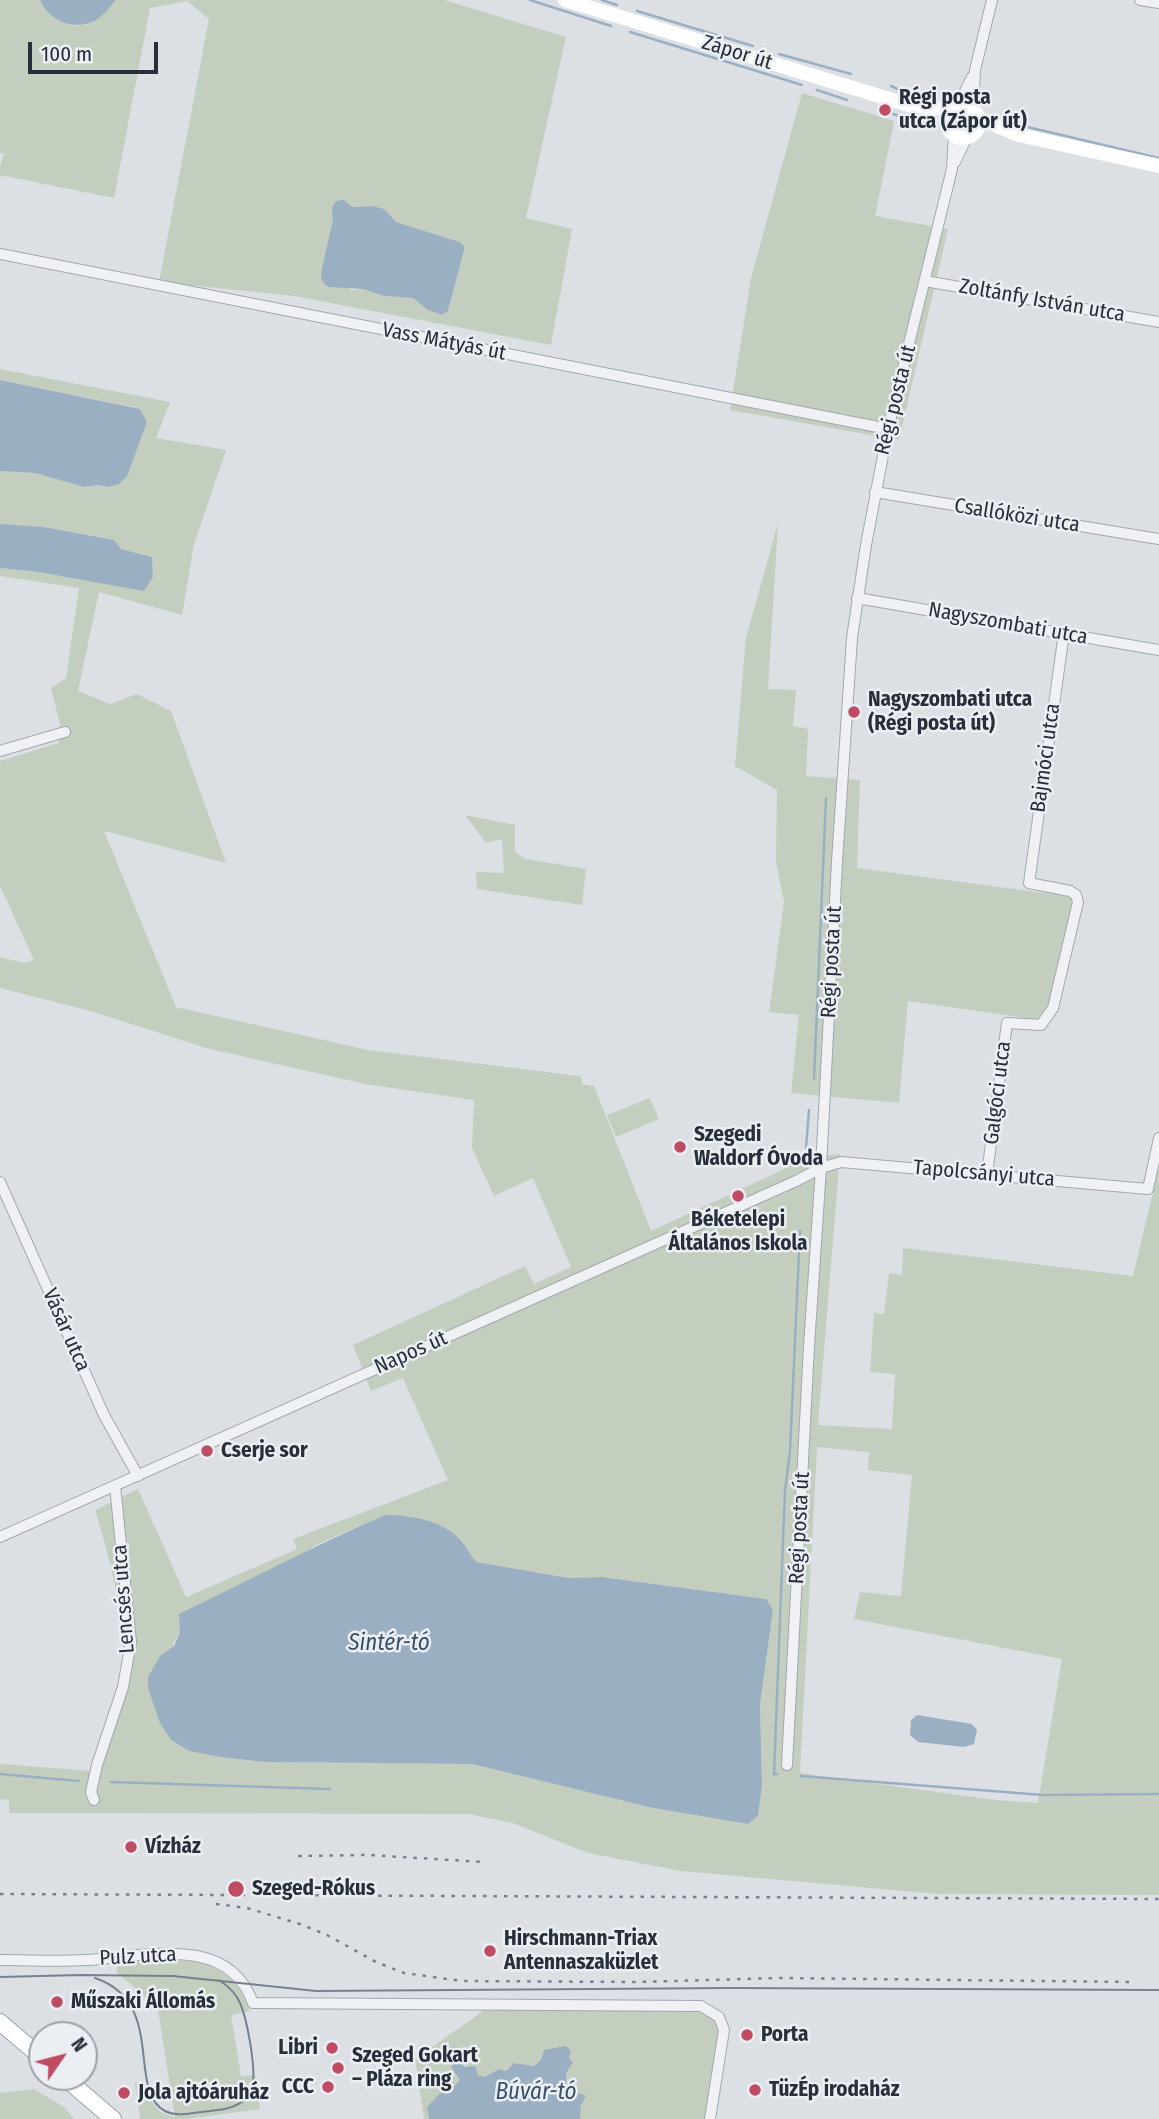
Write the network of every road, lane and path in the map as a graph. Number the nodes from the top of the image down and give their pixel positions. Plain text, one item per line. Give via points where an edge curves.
1 (565, 0) edge
2 (992, 0) edge
3 (1140, 0) edge
4 (1159, 3) edge
5 (963, 122) junction
6 (1159, 166) edge
7 (0, 254) edge
8 (925, 281) junction
9 (1159, 322) edge
10 (888, 429) junction
11 (875, 492) junction
12 (1159, 539) edge
13 (857, 598) junction
14 (1064, 633) junction
15 (1159, 650) edge
16 (65, 732) dead end
17 (0, 751) edge
18 (1029, 883) joint
19 (1159, 1138) edge
20 (821, 1168) junction
21 (987, 1174) junction
22 (0, 1182) edge
23 (138, 1476) junction
24 (115, 1486) junction
25 (0, 1537) edge
26 (787, 1765) dead end
27 (93, 1796) dead end
28 (0, 1960) edge
29 (0, 2022) edge
30 (28, 2046) edge
31 (80, 2091) edge
32 (113, 2119) edge
33 (710, 2119) edge

1 - 5 street, Zápor út
2 - 5 street, Régi posta út
3 - 4 street
5 - 6 street, Zápor út
5 - 8 street, Régi posta út
7 - 10 street, Vass Mátyás út
8 - 9 street, Zoltánfy István utca
8 - 10 street, Régi posta út
10 - 11 street, Régi posta út
11 - 12 street, Csallóközi utca
11 - 13 street, Régi posta út
13 - 14 street, Nagyszombati utca
13 - 20 street, Régi posta út
14 - 15 street, Nagyszombati utca
14 - 18 street, Bajmóci utca
16 - 17 street
18 - 21 street, Galgóci utca via 1070,891 1078,902 1053,1008 1041,1025 1007,1023
19 - 21 street, Tapolcsányi utca via 1148,1189
20 - 21 street, Tapolcsányi utca via 841,1161
20 - 23 street, Napos út
20 - 26 street, Régi posta út
22 - 23 street, Vásár utca via 104,1415
23 - 24 street, Napos út
24 - 25 street, Napos út
24 - 27 street, Lencsés utca via 131,1642 127,1674 97,1765
28 - 33 street, Pulz utca via 201,1956 233,1971 253,2003 692,2004 714,2012 724,2030
29 - 30 main road
31 - 32 main road

